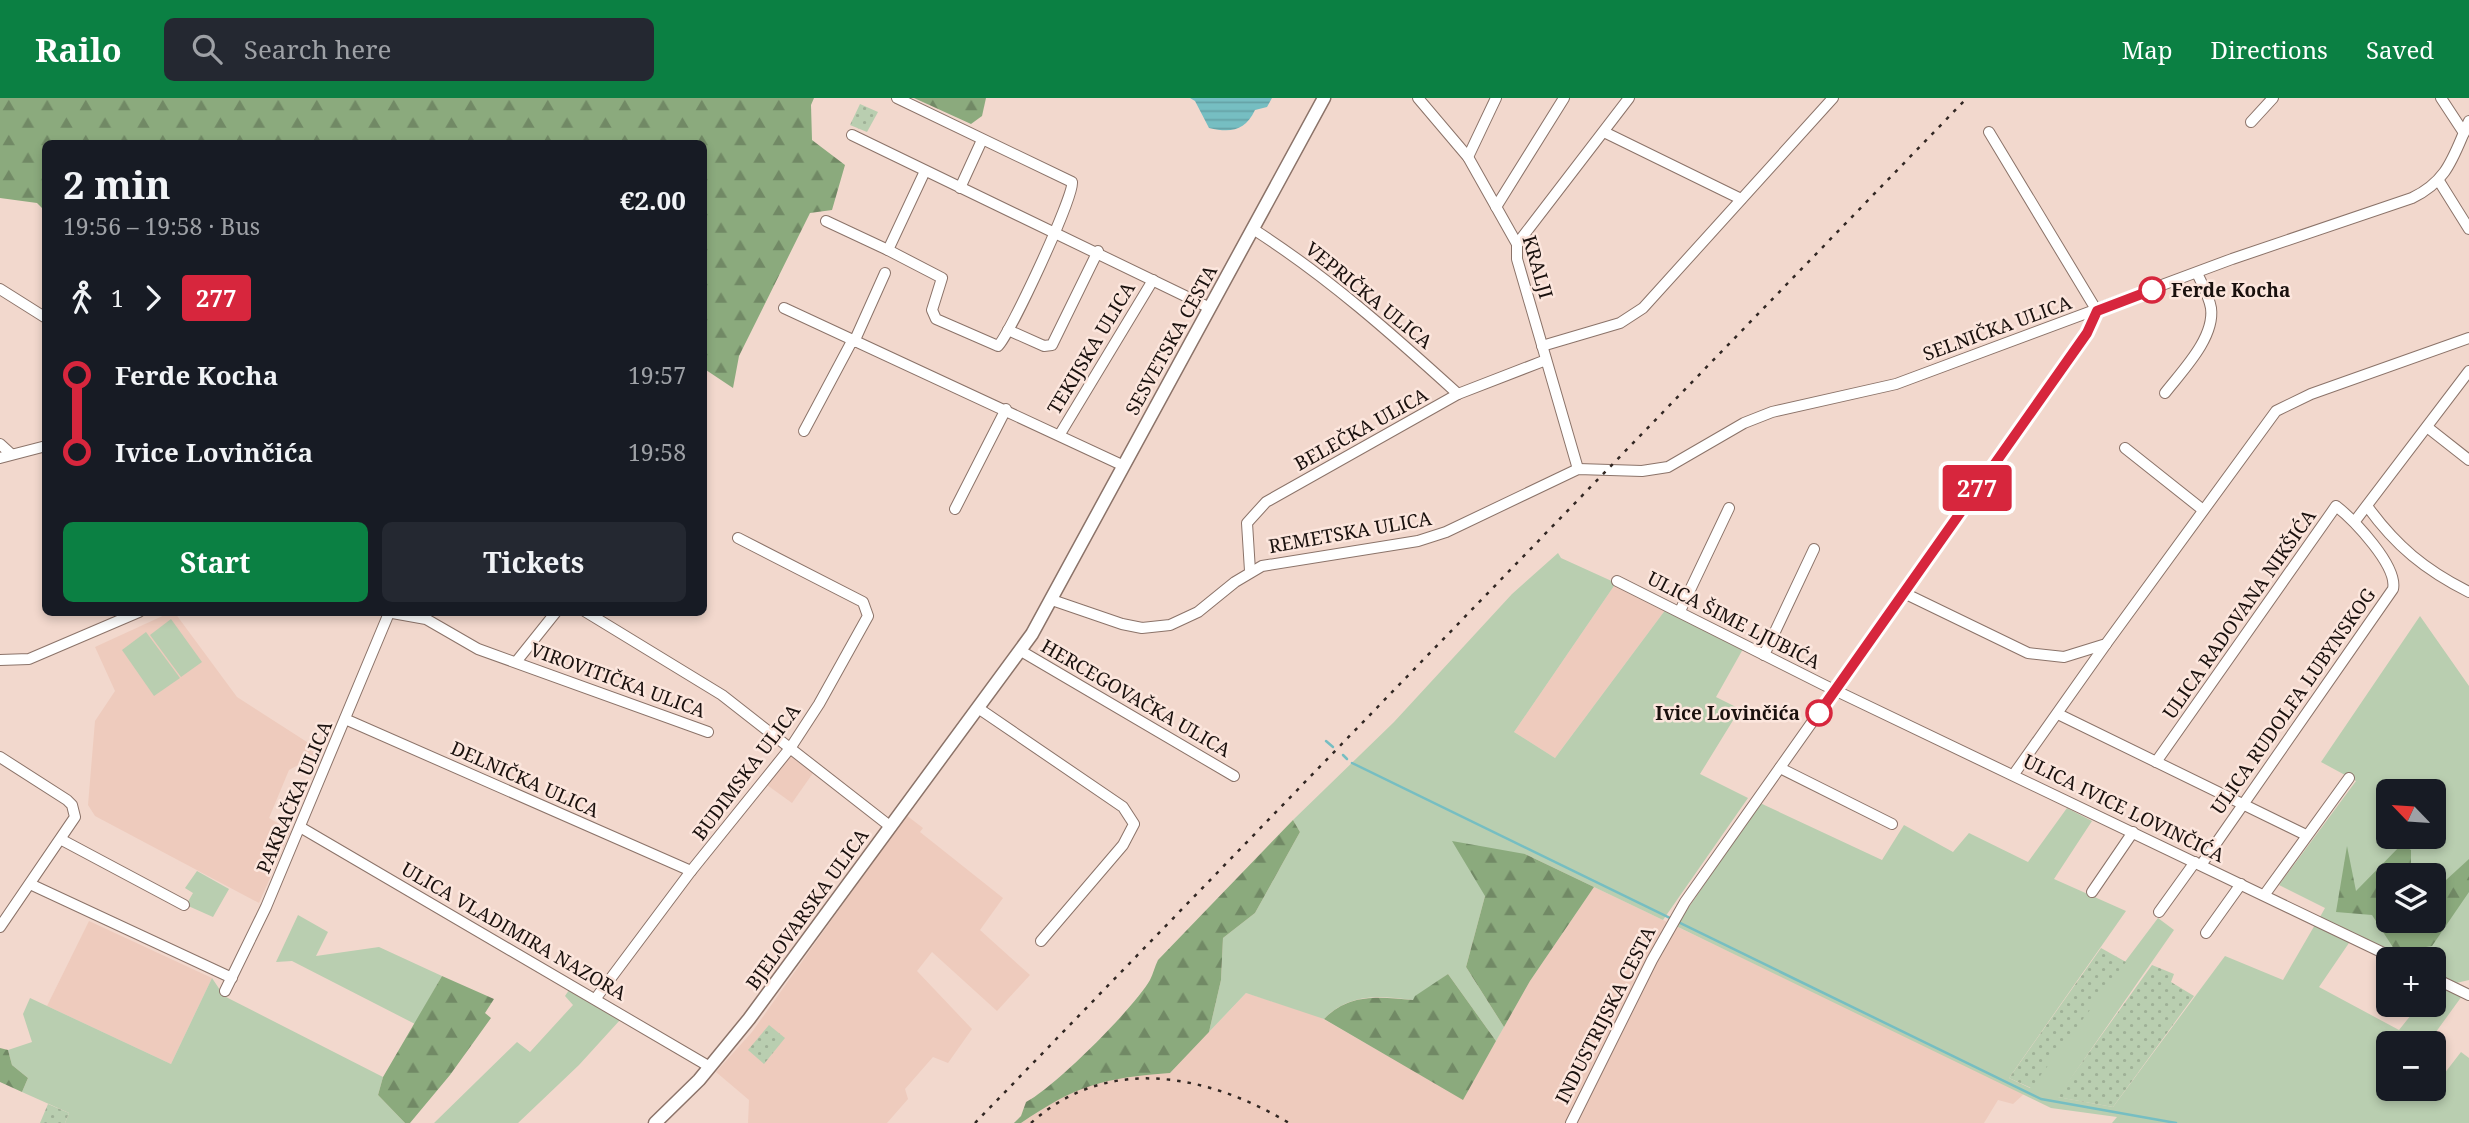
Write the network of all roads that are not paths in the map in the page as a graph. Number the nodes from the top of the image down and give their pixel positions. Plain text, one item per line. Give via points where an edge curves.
1 (897, 98) edge
2 (1324, 98) edge
3 (1418, 98) edge
4 (1496, 98) edge
5 (1564, 98) edge
6 (1629, 98) edge
7 (1833, 98) edge
8 (2273, 98) edge
9 (2441, 98) edge
10 (2469, 121) edge
11 (2251, 122) dead end
12 (1604, 132) junction
13 (1989, 132) dead end
14 (2464, 133) junction
15 (852, 135) dead end
16 (982, 140) junction
17 (1468, 157) junction
18 (925, 171) junction
19 (2439, 181) junction
20 (960, 188) junction
21 (1741, 199) junction
22 (1496, 206) junction
23 (827, 220) dead end
24 (1253, 229) junction
25 (2469, 229) edge
26 (1055, 232) junction
27 (1517, 244) junction
28 (888, 250) junction
29 (1098, 251) junction
30 (885, 273) dead end
31 (2197, 273) junction
32 (1153, 280) junction
33 (0, 289) edge
34 (784, 308) dead end
35 (1210, 308) junction
36 (2097, 311) junction
37 (42, 315) edge
38 (1008, 330) junction
39 (2469, 338) edge
40 (853, 342) junction
41 (1542, 346) junction
42 (1546, 360) junction
43 (2469, 371) edge
44 (2165, 393) dead end
45 (1458, 394) junction
46 (1006, 410) junction
47 (2427, 427) junction
48 (804, 431) dead end
49 (1060, 434) junction
50 (0, 444) edge
51 (42, 447) edge
52 (2125, 448) dead end
53 (11, 454) junction
54 (0, 458) edge
55 (2469, 460) edge
56 (1124, 466) junction
57 (1578, 469) junction
58 (2367, 506) junction
59 (1729, 508) dead end
60 (955, 509) dead end
61 (2203, 510) junction
62 (2355, 521) junction
63 (738, 538) dead end
64 (1814, 549) dead end
65 (1250, 571) junction
66 (1617, 581) dead end
67 (2469, 592) edge
68 (1903, 593) junction
69 (1052, 600) junction
70 (1680, 611) junction
71 (130, 616) edge
72 (387, 616) edge
73 (407, 616) edge
74 (553, 616) edge
75 (593, 616) edge
76 (2106, 644) junction
77 (1021, 651) junction
78 (1764, 655) junction
79 (0, 660) edge
80 (516, 662) junction
81 (1835, 689) junction
82 (978, 708) junction
83 (2058, 714) junction
84 (345, 719) junction
85 (708, 732) dead end
86 (791, 747) junction
87 (0, 757) edge
88 (2156, 762) junction
89 (1780, 768) junction
90 (2014, 774) junction
91 (1234, 776) dead end
92 (2349, 779) dead end
93 (2241, 804) junction
94 (886, 824) junction
95 (1892, 824) dead end
96 (300, 827) junction
97 (2133, 832) junction
98 (2306, 835) junction
99 (62, 840) junction
100 (2198, 863) junction
101 (691, 871) junction
102 (30, 884) junction
103 (2241, 884) junction
104 (2092, 892) dead end
105 (2265, 894) junction
106 (184, 905) dead end
107 (2159, 912) dead end
108 (0, 927) edge
109 (2206, 933) dead end
110 (1041, 941) dead end
111 (2376, 949) edge
112 (232, 978) junction
113 (2446, 984) edge
114 (225, 991) dead end
115 (2469, 995) edge
116 (596, 998) junction
117 (710, 1068) junction
118 (655, 1123) edge
119 (1571, 1123) edge

1 - 16 street
2 - 24 main road, SESVETSKA CESTA
3 - 17 street, KRALJI
4 - 17 street
5 - 22 street
6 - 12 street
7 - 21 street
8 - 11 street
9 - 14 street
10 - 14 street
12 - 21 street
12 - 27 street
13 - 36 street
14 - 19 street
15 - 18 street
16 - 20 street
16 - 26 street via 1072,182 1073,192
17 - 22 street, KRALJI
18 - 20 street
18 - 28 street
19 - 25 street
19 - 31 street, SELNIČKA ULICA via 2388,208
20 - 26 street
21 - 41 street via 1631,317
22 - 27 street, KRALJI
23 - 28 street
24 - 35 main road, SESVETSKA CESTA
24 - 45 street, VEPRIČKA ULICA via 1314,268
26 - 29 street
26 - 38 street
27 - 41 street, KRALJI
28 - 38 street via 942,278 933,305 936,319 994,346
29 - 32 street
29 - 38 street via 1052,345 1044,346
30 - 40 street
31 - 36 street, SELNIČKA ULICA
31 - 44 street via 2211,307 2209,325
32 - 35 street
32 - 49 street, TEKIJSKA ULICA
33 - 37 street
34 - 40 street, TEKIJSKA ULICA
35 - 56 main road, SESVETSKA CESTA
36 - 57 street, SELNIČKA ULICA via 1896,384 1772,412 1668,467
36 - 68 street, INDUSTRIJSKA CESTA via 2087,333
39 - 61 street via 2295,400 2269,417
40 - 46 street, TEKIJSKA ULICA
40 - 48 street
41 - 42 street, KRALJI
42 - 45 street, BELEČKA ULICA
42 - 57 street, KRALJI
43 - 47 street
45 - 65 street, BELEČKA ULICA via 1266,502 1247,523
46 - 49 street, TEKIJSKA ULICA
46 - 60 street
47 - 55 street
47 - 58 street
49 - 56 street, TEKIJSKA ULICA
50 - 53 street
51 - 53 street
52 - 61 street
53 - 54 street
56 - 69 main road, SESVETSKA CESTA
57 - 65 street, REMETSKA ULICA via 1428,538
58 - 62 street
58 - 67 street via 2383,528 2430,572
59 - 70 street
61 - 76 street
62 - 88 street, ULICA RADOVANA NIKŠIĆA via 2336,506
62 - 93 street, ULICA RUDOLFA LUBYNSKOG via 2393,574 2393,589
63 - 86 street, BUDIMSKA ULICA via 863,602 869,613
64 - 78 street
65 - 69 street, REMETSKA ULICA via 1198,612 1157,628 1122,624
66 - 70 street, ULICA ŠIME LJUBIĆA
68 - 76 street via 2028,653 2064,657
68 - 81 street, INDUSTRIJSKA CESTA
69 - 77 main road, BJELOVARSKA ULICA
70 - 78 street, ULICA ŠIME LJUBIĆA
71 - 79 street via 29,659
72 - 84 street, PAKRAČKA ULICA
73 - 80 street, VIROVITIČKA ULICA via 426,619 478,649
74 - 80 street
75 - 86 street via 722,695
76 - 83 street
77 - 82 main road, BJELOVARSKA ULICA
77 - 91 street, HERCEGOVAČKA ULICA
78 - 81 street, ULICA ŠIME LJUBIĆA
80 - 85 street, VIROVITIČKA ULICA
81 - 89 street, INDUSTRIJSKA CESTA
81 - 90 street, ULICA IVICE LOVINČIĆA
82 - 94 main road, BJELOVARSKA ULICA
82 - 110 street via 1123,807 1134,824 1123,845
83 - 88 street
83 - 90 street
84 - 96 street, PAKRAČKA ULICA
84 - 101 street, DELNIČKA ULICA
86 - 94 street
86 - 101 street, BUDIMSKA ULICA
87 - 99 street via 72,805 75,817
88 - 93 street
89 - 95 street
89 - 119 street, INDUSTRIJSKA CESTA via 1674,920
90 - 97 street, ULICA IVICE LOVINČIĆA
92 - 98 street
93 - 98 street
93 - 100 street, ULICA RUDOLFA LUBYNSKOG
94 - 117 main road, BJELOVARSKA ULICA via 764,1000
96 - 112 street, PAKRAČKA ULICA
96 - 116 street, ULICA VLADIMIRA NAZORA
97 - 100 street, ULICA IVICE LOVINČIĆA
97 - 104 street
98 - 105 street
99 - 102 street
99 - 106 street
100 - 103 street, ULICA IVICE LOVINČIĆA
100 - 107 street, ULICA RUDOLFA LUBYNSKOG
101 - 116 street, BUDIMSKA ULICA
102 - 108 street
102 - 112 street
103 - 105 street, ULICA IVICE LOVINČIĆA
103 - 109 street
105 - 111 street, ULICA IVICE LOVINČIĆA
112 - 114 street, PAKRAČKA ULICA
113 - 115 street
116 - 117 street, ULICA VLADIMIRA NAZORA
117 - 118 main road, BJELOVARSKA ULICA

